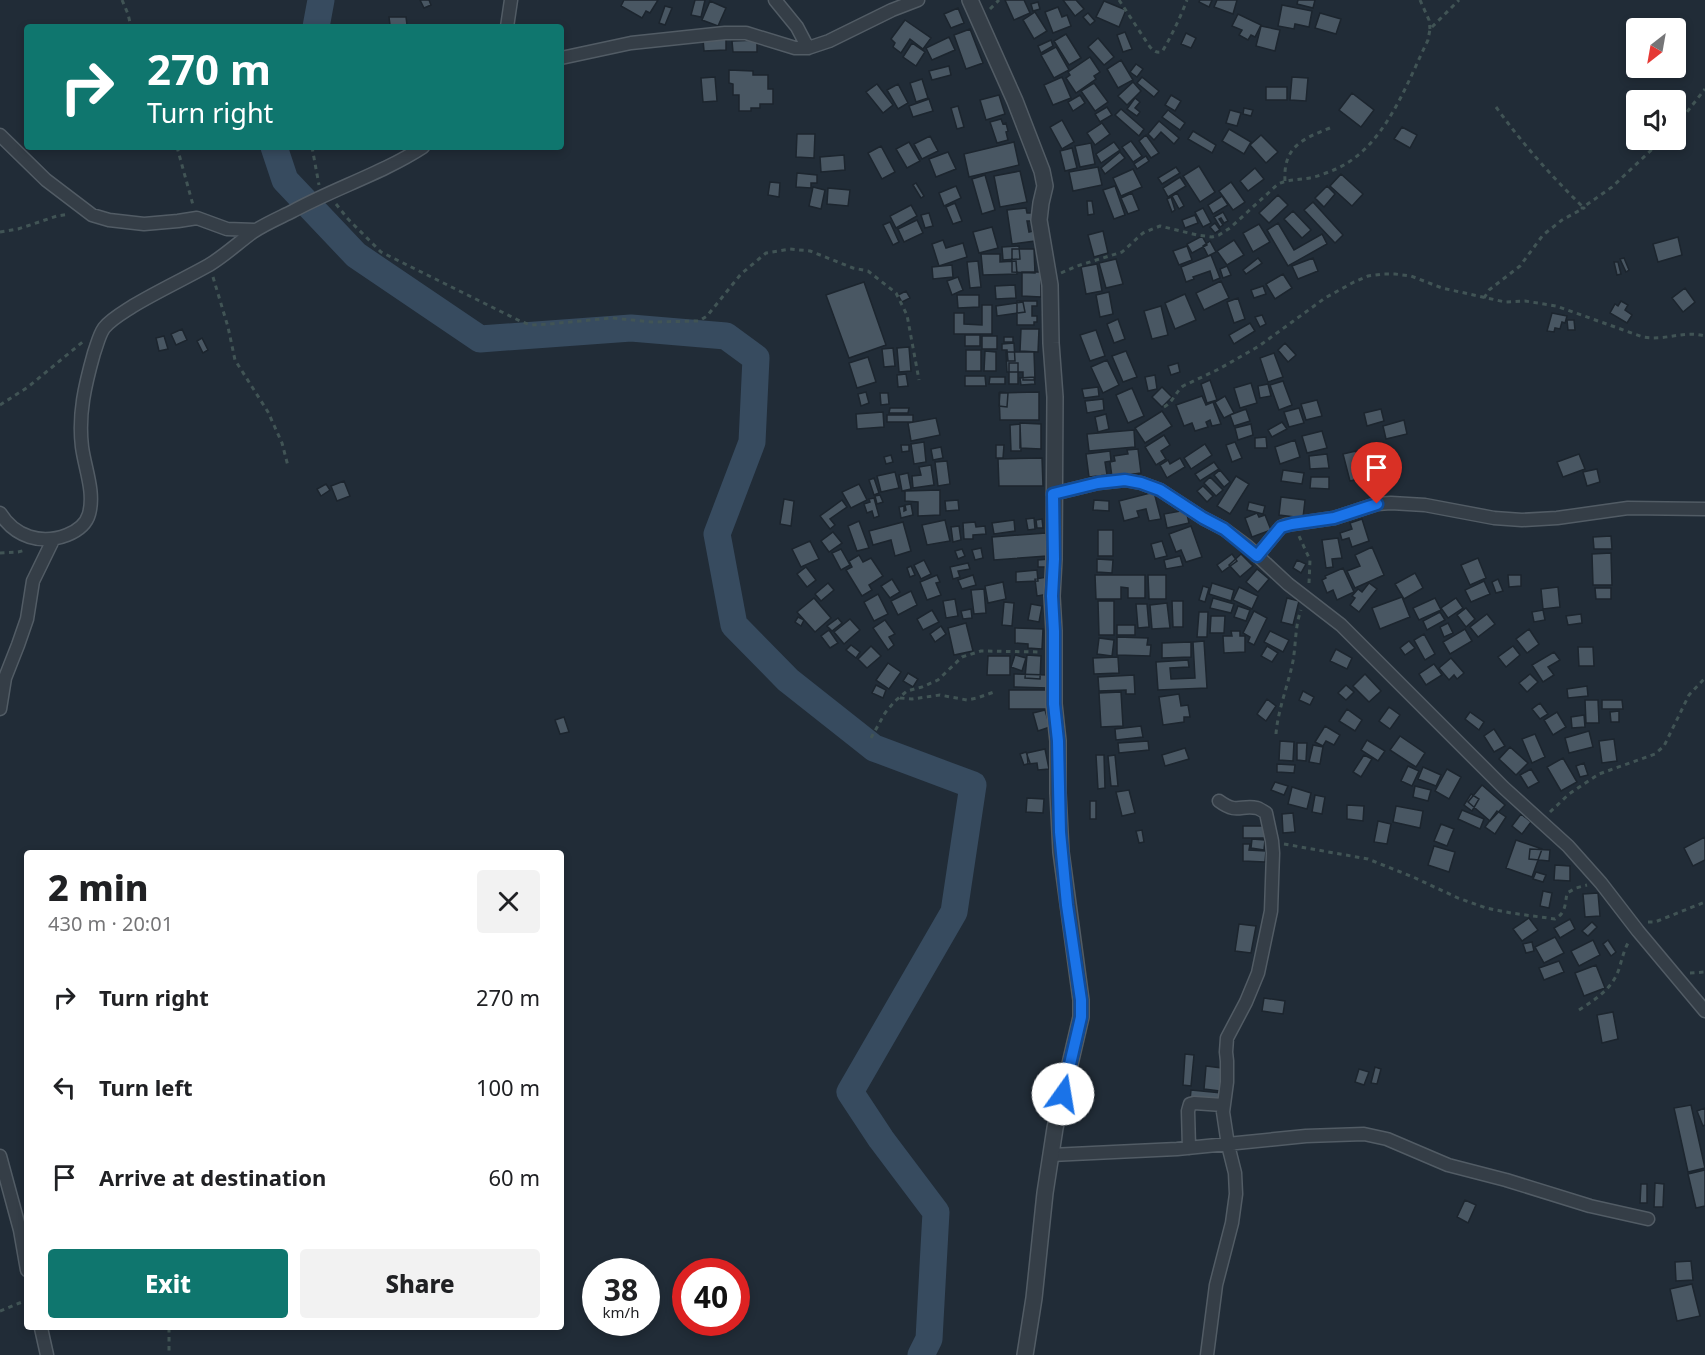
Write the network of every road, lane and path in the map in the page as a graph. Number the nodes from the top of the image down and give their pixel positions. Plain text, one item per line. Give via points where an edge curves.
1 (123, 0) edge
2 (510, 0) edge
3 (775, 0) edge
4 (918, 0) edge
5 (970, 0) edge
6 (1119, 0) edge
7 (1187, 0) edge
8 (1420, 0) edge
9 (1460, 0) edge
10 (130, 24) edge
11 (507, 24) edge
12 (1430, 29) junction
13 (808, 48) junction
14 (564, 57) edge
15 (1705, 88) edge
16 (1703, 94) edge
17 (1496, 107) dead end
18 (1686, 114) edge
19 (1330, 128) dead end
20 (0, 135) edge
21 (178, 150) edge
22 (313, 150) edge
23 (418, 150) edge
24 (1651, 150) edge
25 (1285, 181) junction
26 (321, 196) junction
27 (1584, 208) junction
28 (92, 215) junction
29 (197, 218) junction
30 (255, 230) junction
31 (0, 232) edge
32 (211, 264) junction
33 (1050, 285) junction
34 (1484, 298) junction
35 (104, 328) junction
36 (1705, 336) edge
37 (919, 380) dead end
38 (0, 405) edge
39 (1164, 407) dead end
40 (288, 466) dead end
41 (1053, 494) junction
42 (1705, 509) edge
43 (0, 513) edge
44 (1292, 524) junction
45 (53, 540) junction
46 (1257, 556) junction
47 (1306, 596) junction
48 (1054, 652) junction
49 (1705, 678) edge
50 (994, 692) dead end
51 (900, 698) junction
52 (0, 709) edge
53 (1276, 734) dead end
54 (871, 738) dead end
55 (1219, 801) dead end
56 (1541, 823) junction
57 (1272, 841) junction
58 (1601, 883) junction
59 (1705, 902) edge
60 (1636, 928) junction
61 (1579, 1010) dead end
62 (1705, 1011) edge
63 (1223, 1105) junction
64 (1228, 1145) junction
65 (1189, 1148) junction
66 (1051, 1155) junction
67 (0, 1156) edge
68 (1647, 1219) dead end
69 (24, 1252) edge
70 (24, 1301) edge
71 (0, 1311) edge
72 (41, 1330) edge
73 (169, 1330) edge
74 (46, 1355) edge
75 (169, 1355) edge
76 (1025, 1355) edge
77 (1207, 1355) edge

1 - 10 path
2 - 11 street
3 - 13 street
4 - 13 street
5 - 33 street via 1042,171 1045,186 1040,220
6 - 7 path via 1158,53 1167,43
8 - 12 path
9 - 12 path
12 - 25 path via 1394,110 1375,139 1339,168
13 - 14 street via 795,48 746,33 724,33 631,43
15 - 16 path
16 - 18 path
17 - 27 path via 1518,138
19 - 25 path via 1290,152 1284,169
20 - 28 street via 46,180
21 - 29 path
22 - 26 path
23 - 26 street
24 - 27 path
25 - 33 path via 1219,235 1197,235 1160,226 1143,233 1122,252 1077,266
26 - 30 street
26 - 37 path via 381,252 530,325 612,318 699,321 741,274 766,253 810,251 868,271 896,294 907,315
27 - 34 path via 1543,235 1520,267
28 - 29 street via 144,224
28 - 31 path via 57,216
29 - 30 street via 227,229
30 - 32 street
32 - 35 street via 166,286
32 - 40 path via 235,360 268,412
33 - 41 street via 1055,397
34 - 36 path via 1556,306 1654,339 1680,334
34 - 39 path via 1411,276 1368,276 1325,298 1259,346 1183,386
35 - 38 path
35 - 45 street via 81,407 89,511 82,526
41 - 46 street via 1098,483 1141,483 1160,490 1224,529
41 - 48 street
42 - 44 street via 1628,508 1522,520 1391,503
43 - 45 street via 21,532
44 - 46 street via 1281,527
44 - 47 path via 1311,560
45 - 52 street via 33,581 27,619 5,678
46 - 47 street
47 - 53 path via 1296,626 1293,661
47 - 56 street via 1341,625
48 - 51 path via 981,651 962,657 938,680 907,691
48 - 66 street via 1061,852 1081,1017
49 - 56 path via 1689,695 1664,746 1655,754 1585,782
50 - 51 path via 967,700 939,695
51 - 54 path via 885,712
55 - 57 street via 1227,807 1256,808 1266,813
56 - 58 street
57 - 58 path via 1362,857 1472,903 1522,915 1558,918 1570,890
57 - 63 street via 1270,911 1263,955 1246,1002 1227,1038
58 - 60 street
59 - 60 path
60 - 61 path via 1607,990
60 - 62 street
63 - 64 street
63 - 65 street via 1190,1104
64 - 65 street
64 - 68 street via 1306,1136 1364,1134 1387,1138 1448,1165
64 - 77 street via 1235,1173 1235,1202 1216,1285
65 - 66 street
66 - 76 street
67 - 69 street
70 - 71 path
72 - 74 street
73 - 75 path

